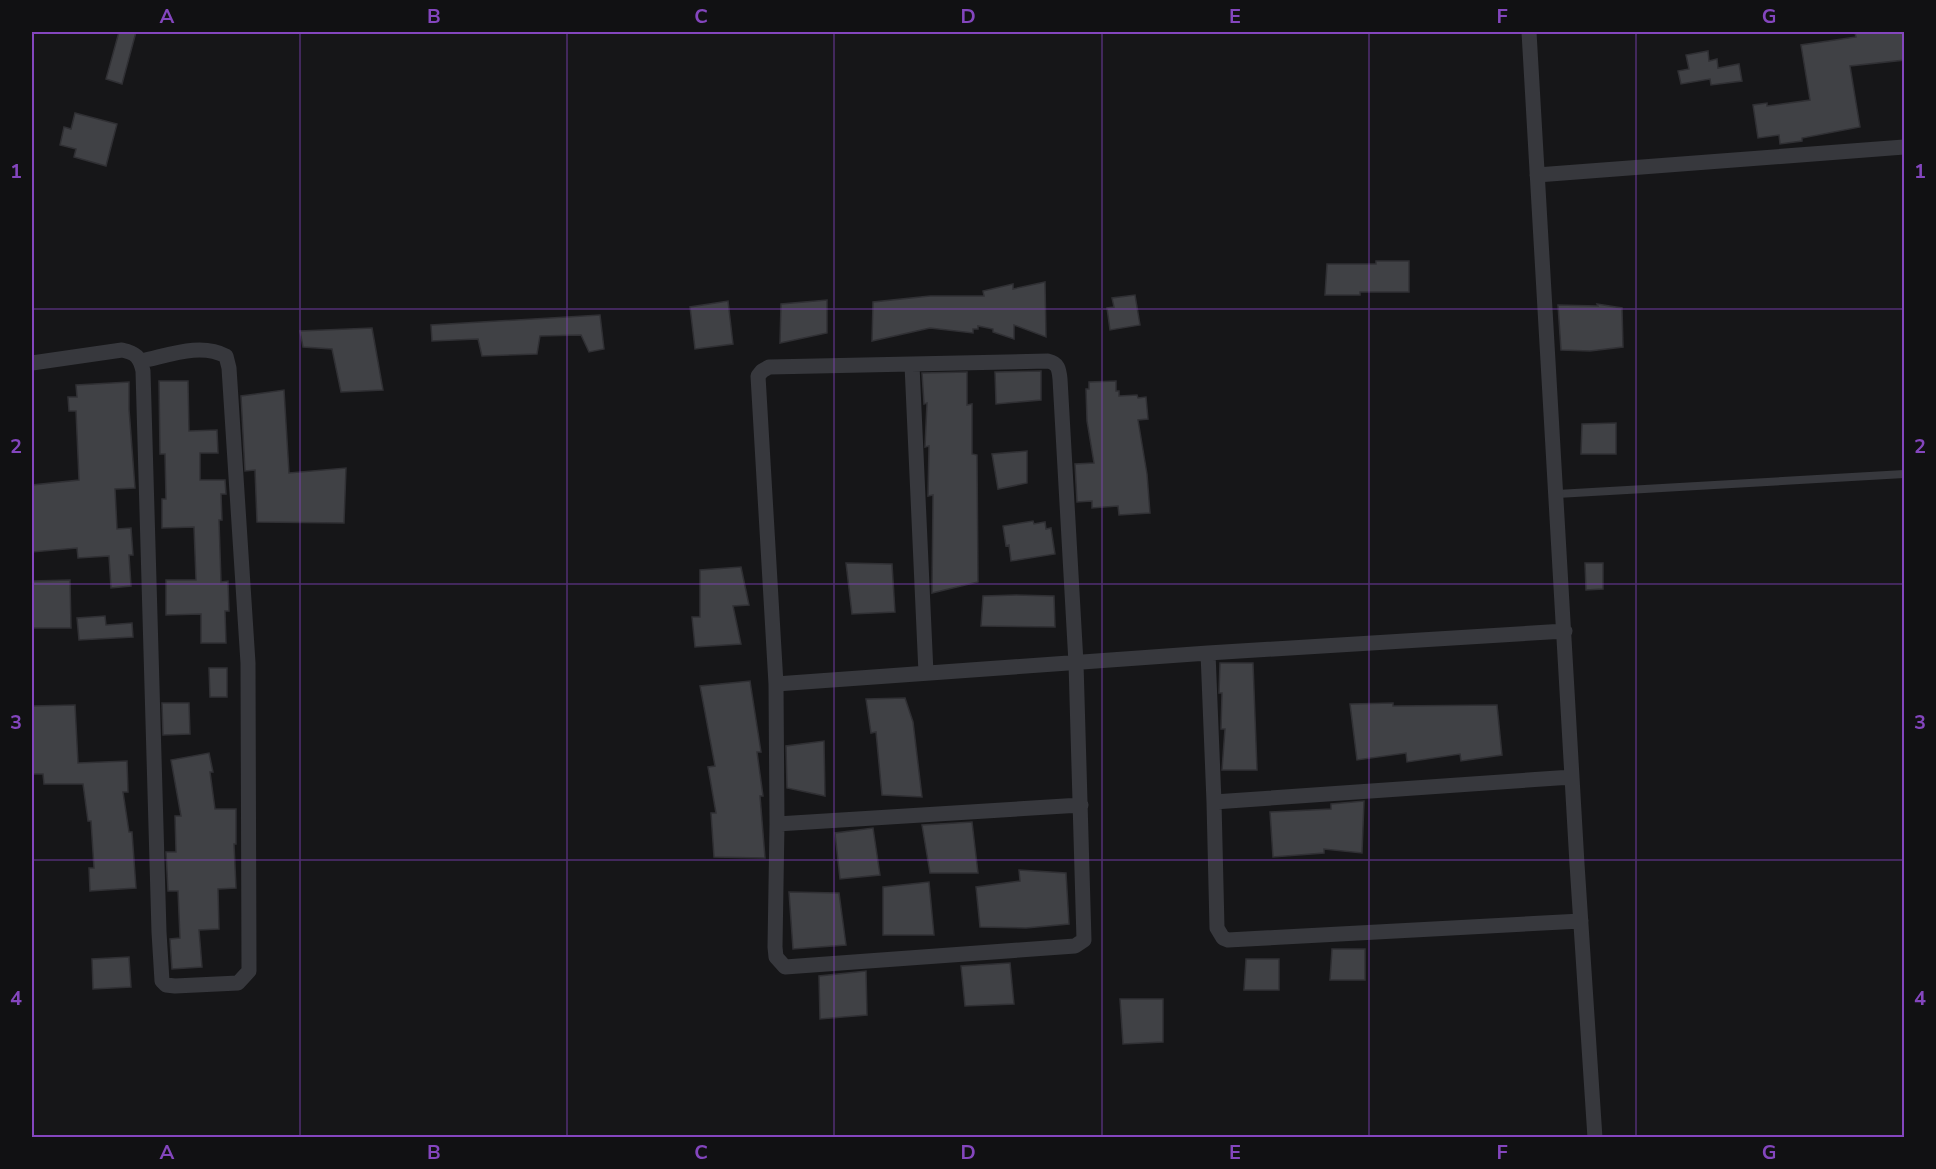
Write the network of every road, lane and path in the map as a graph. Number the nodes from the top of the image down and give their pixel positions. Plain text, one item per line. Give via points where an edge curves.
1 (1534, 32) edge
2 (1905, 147) edge
3 (1537, 175) junction
4 (141, 361) junction
5 (32, 363) edge
6 (912, 365) junction
7 (1905, 474) edge
8 (1557, 494) junction
9 (1565, 631) junction
10 (1208, 653) junction
11 (1076, 663) junction
12 (926, 673) junction
13 (776, 684) junction
14 (1572, 777) junction
15 (1214, 802) junction
16 (1081, 805) junction
17 (777, 824) junction
18 (1581, 921) junction
19 (1595, 1137) edge

1 - 3 street
2 - 3 street
3 - 8 street
4 - 4 street via 162,981 175,986 238,983 249,971 248,663 229,368 225,356 211,350
4 - 5 street via 135,353 122,350
6 - 11 street via 1048,361 1057,365
6 - 12 street
6 - 13 street via 769,367 758,376
7 - 8 lane
8 - 9 street
9 - 10 street
9 - 14 street
10 - 11 street
10 - 15 street
11 - 12 street
11 - 16 street
12 - 13 street
13 - 17 street
14 - 15 street
14 - 18 street
15 - 18 street via 1217,928 1228,940
16 - 17 street
16 - 17 street via 1085,932 1081,944 795,967 785,967 776,957
18 - 19 street

